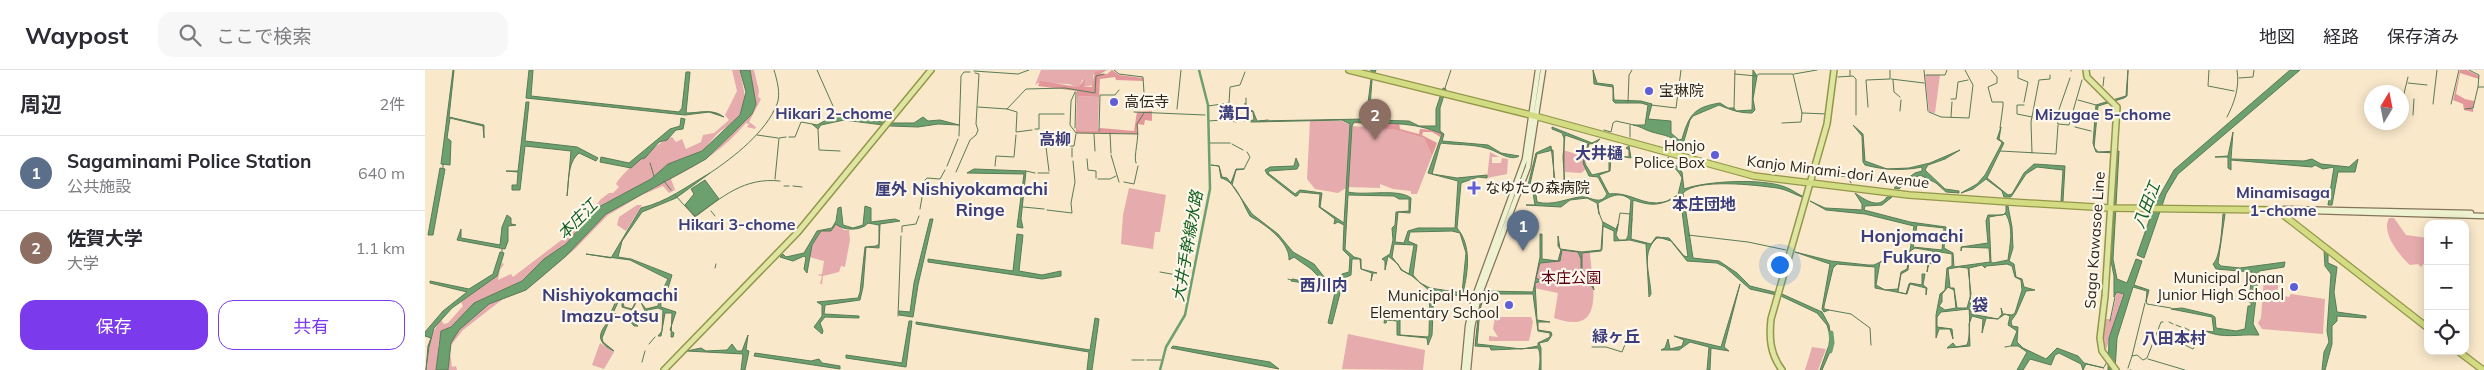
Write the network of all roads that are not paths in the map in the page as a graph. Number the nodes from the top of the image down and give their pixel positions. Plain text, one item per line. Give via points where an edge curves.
1 (931, 70) edge
2 (1349, 70) edge
3 (1538, 70) edge
4 (1543, 70) edge
5 (1834, 70) edge
6 (2086, 70) edge
7 (1534, 116) junction
8 (1811, 184) junction
9 (2110, 208) junction
10 (2277, 210) junction
11 (2484, 214) edge
12 (2424, 325) edge
13 (2463, 355) edge
14 (664, 370) edge
15 (1466, 370) edge
16 (1782, 370) edge
17 (2116, 370) edge
18 (2483, 370) edge

1 - 14 main road via 777,255
2 - 7 highway, Kanjo Minami-dori Avenue
3 - 7 main road
4 - 7 main road
5 - 8 main road via 1829,115
6 - 9 main road, Saga Kawasoe Line via 2087,77 2116,105
7 - 8 highway, Kanjo Minami-dori Avenue via 1754,176
7 - 15 main road via 1524,181 1479,296
8 - 9 highway, Kanjo Minami-dori Avenue via 1909,195
8 - 16 main road via 1777,294 1769,333 1773,352
9 - 10 highway, Kanjo Minami-dori Avenue
9 - 17 main road, Saga Kawasoe Line via 2100,338 2102,351
10 - 11 main road, Kanjo Minami-dori Avenue
10 - 12 highway
13 - 18 highway

